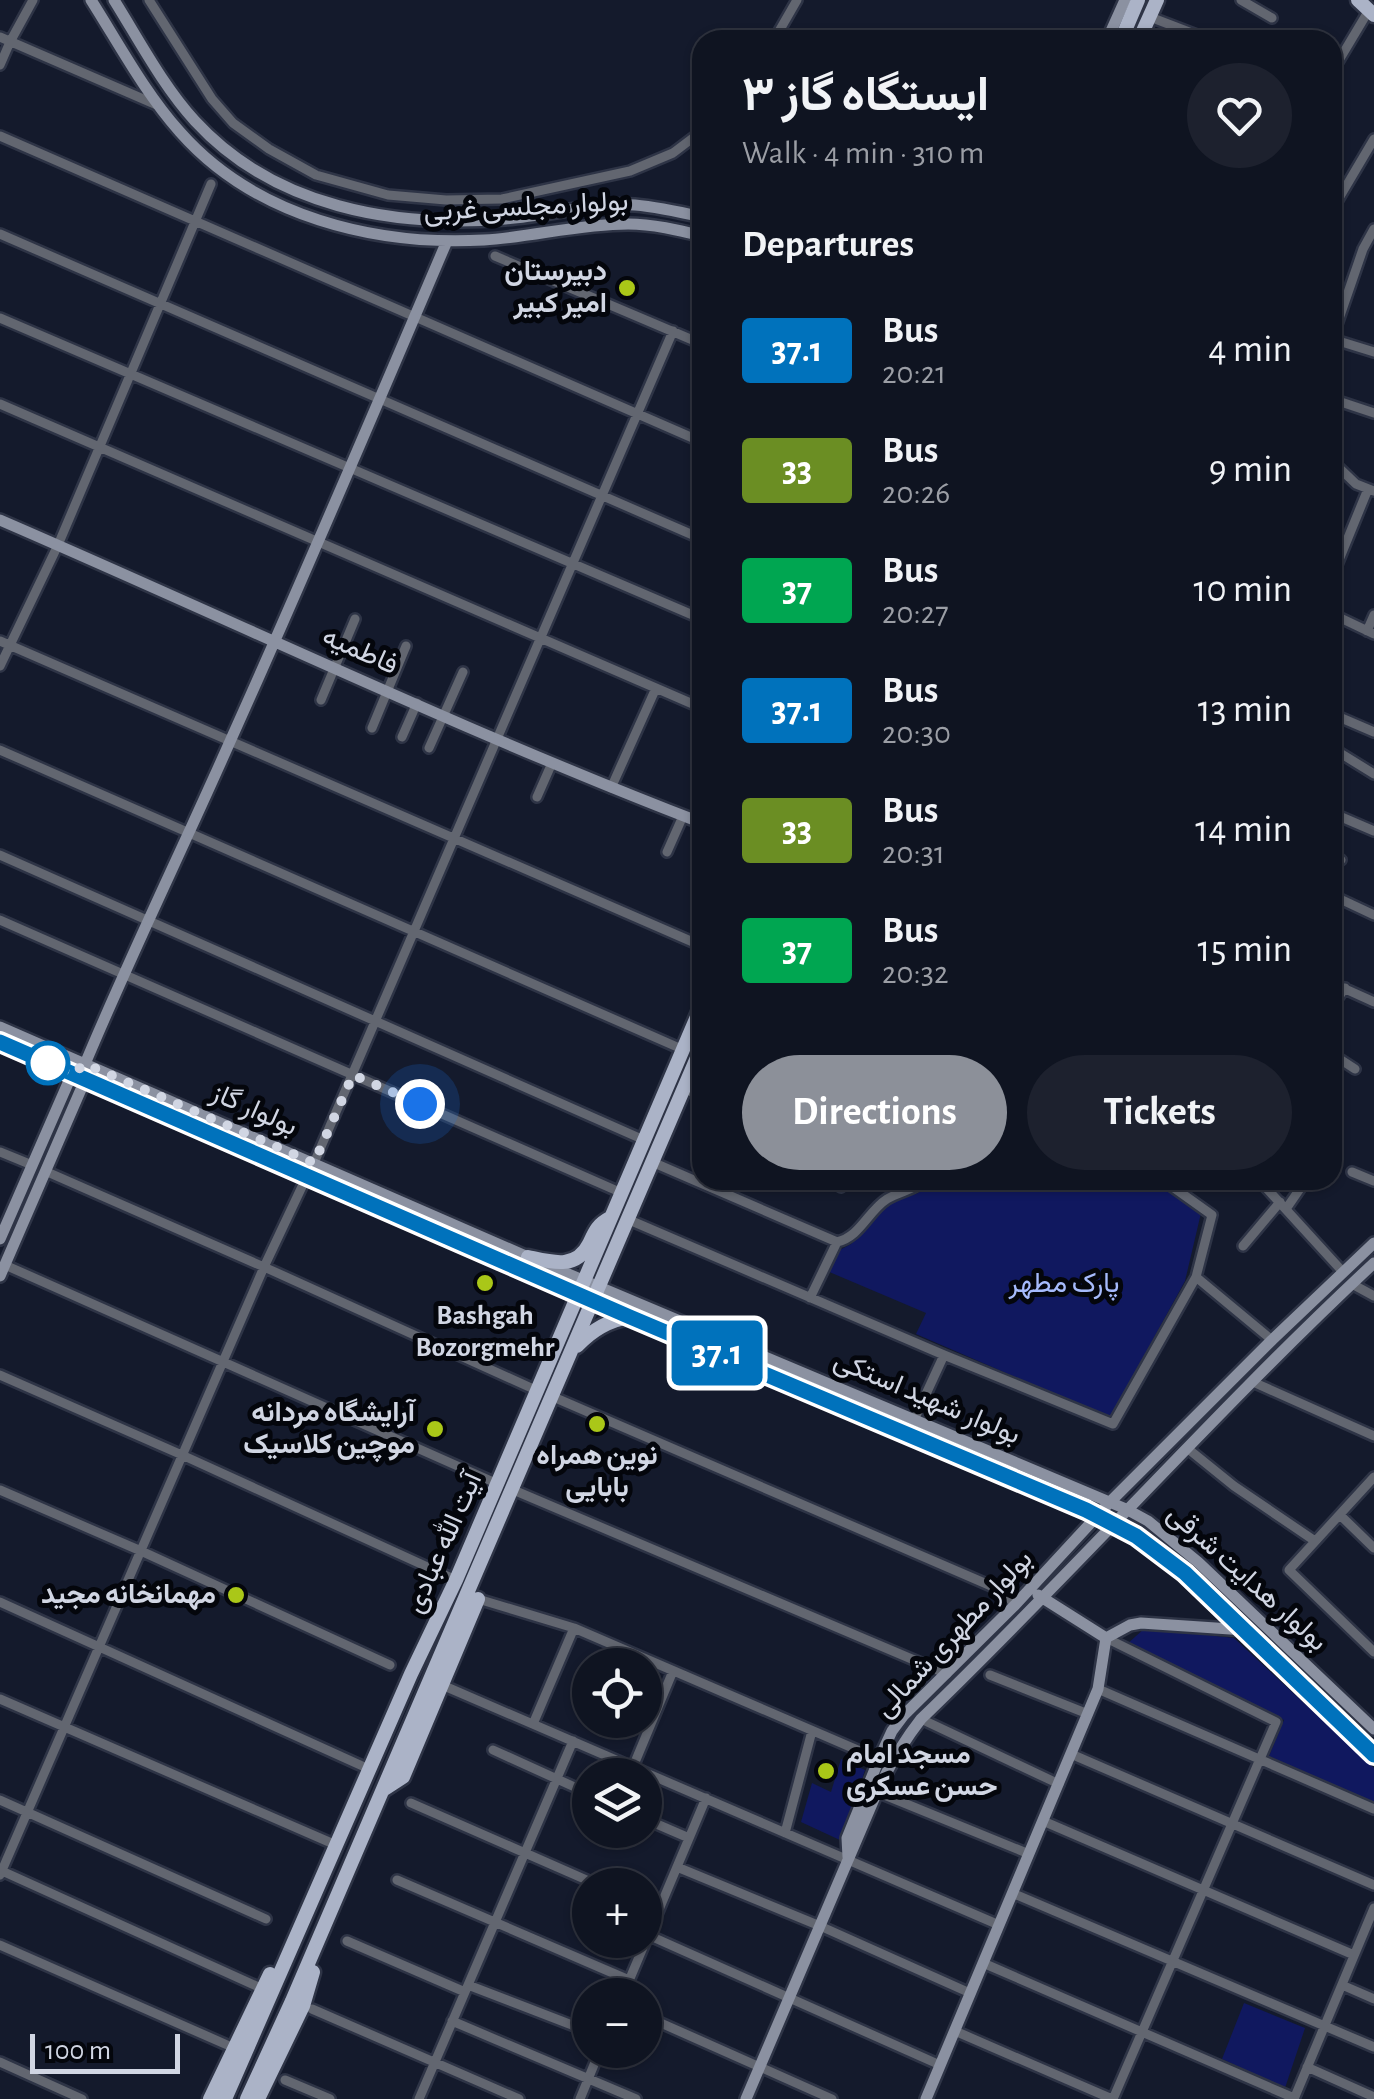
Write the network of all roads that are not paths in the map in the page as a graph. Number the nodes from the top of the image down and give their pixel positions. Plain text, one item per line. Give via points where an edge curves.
1 (34, 0) edge
2 (91, 0) edge
3 (114, 0) edge
4 (149, 0) edge
5 (797, 0) edge
6 (1124, 0) edge
7 (1138, 0) edge
8 (1157, 0) edge
9 (1241, 0) edge
10 (1367, 9) edge
11 (1150, 17) junction
12 (1272, 18) dead end
13 (780, 30) edge
14 (1110, 30) edge
15 (1125, 30) edge
16 (1144, 30) edge
17 (1184, 30) edge
18 (5, 40) edge
19 (1342, 54) edge
20 (0, 65) edge
21 (157, 104) junction
22 (0, 136) edge
23 (692, 138) edge
24 (1374, 139) edge
25 (211, 184) dead end
26 (1342, 193) edge
27 (692, 214) edge
28 (196, 221) junction
29 (1374, 229) edge
30 (0, 234) edge
31 (692, 234) edge
32 (447, 241) junction
33 (495, 256) dead end
34 (160, 304) junction
35 (1342, 312) edge
36 (415, 316) junction
37 (0, 318) edge
38 (673, 331) junction
39 (692, 340) edge
40 (1342, 342) edge
41 (1374, 352) edge
42 (131, 374) junction
43 (380, 399) junction
44 (1342, 402) edge
45 (0, 404) edge
46 (638, 413) junction
47 (1374, 413) edge
48 (692, 437) edge
49 (100, 447) junction
50 (350, 468) junction
51 (1342, 471) edge
52 (1371, 490) edge
53 (602, 496) junction
54 (0, 520) edge
55 (692, 535) edge
56 (319, 542) junction
57 (58, 545) junction
58 (1342, 555) edge
59 (574, 564) junction
60 (692, 614) edge
61 (1374, 615) edge
62 (355, 619) dead end
63 (1342, 619) edge
64 (1370, 633) edge
65 (541, 639) junction
66 (275, 641) junction
67 (5, 644) edge
68 (406, 646) dead end
69 (0, 666) edge
70 (335, 667) junction
71 (463, 672) dead end
72 (656, 688) junction
73 (388, 690) junction
74 (321, 700) dead end
75 (416, 703) junction
76 (692, 704) edge
77 (444, 715) junction
78 (1342, 721) edge
79 (372, 728) dead end
80 (1374, 732) edge
81 (402, 738) dead end
82 (496, 738) junction
83 (230, 741) junction
84 (429, 748) dead end
85 (0, 750) edge
86 (1342, 754) edge
87 (552, 762) junction
88 (1374, 774) edge
89 (611, 788) junction
90 (537, 796) dead end
91 (683, 816) junction
92 (1342, 817) edge
93 (692, 820) edge
94 (1374, 831) edge
95 (188, 832) junction
96 (454, 838) junction
97 (667, 852) dead end
98 (0, 855) edge
99 (1342, 900) edge
100 (1374, 915) edge
101 (0, 920) edge
102 (148, 920) junction
103 (414, 931) junction
104 (692, 942) edge
105 (123, 974) junction
106 (1342, 987) edge
107 (1345, 988) junction
108 (1342, 992) edge
109 (1374, 1002) edge
110 (376, 1021) junction
111 (0, 1027) edge
112 (692, 1030) edge
113 (0, 1042) edge
114 (684, 1050) junction
115 (1342, 1061) edge
116 (85, 1064) junction
117 (692, 1069) edge
118 (1355, 1070) dead end
119 (72, 1074) junction
120 (353, 1075) junction
121 (85, 1080) junction
122 (684, 1088) junction
123 (692, 1092) edge
124 (644, 1140) junction
125 (0, 1152) edge
126 (652, 1162) junction
127 (314, 1163) junction
128 (32, 1166) junction
129 (45, 1171) junction
130 (1352, 1172) dead end
131 (307, 1176) junction
132 (692, 1179) edge
133 (1374, 1181) edge
134 (717, 1190) edge
135 (909, 1190) edge
136 (1178, 1190) edge
137 (1269, 1190) edge
138 (1297, 1190) edge
139 (622, 1193) junction
140 (1283, 1205) junction
141 (620, 1216) junction
142 (0, 1238) edge
143 (837, 1242) junction
144 (1374, 1244) edge
145 (1243, 1246) dead end
146 (528, 1256) junction
147 (1374, 1263) edge
148 (264, 1267) junction
149 (2, 1270) edge
150 (1343, 1272) junction
151 (1196, 1277) junction
152 (1352, 1284) junction
153 (589, 1290) junction
154 (1374, 1296) edge
155 (810, 1298) junction
156 (630, 1317) junction
157 (1272, 1340) junction
158 (570, 1354) junction
159 (944, 1356) junction
160 (223, 1361) junction
161 (0, 1375) edge
162 (1253, 1382) junction
163 (545, 1393) junction
164 (914, 1420) junction
165 (1374, 1436) edge
166 (1187, 1448) junction
167 (182, 1455) junction
168 (1374, 1477) edge
169 (504, 1486) junction
170 (0, 1490) edge
171 (1110, 1502) junction
172 (1126, 1510) junction
173 (1340, 1515) junction
174 (1098, 1516) junction
175 (1112, 1524) junction
176 (1315, 1541) junction
177 (1374, 1548) edge
178 (140, 1551) junction
179 (456, 1580) junction
180 (1031, 1589) junction
181 (478, 1598) junction
182 (1042, 1599) junction
183 (0, 1602) edge
184 (1015, 1605) junction
185 (461, 1610) junction
186 (453, 1627) junction
187 (574, 1628) junction
188 (1246, 1630) junction
189 (1106, 1638) junction
190 (100, 1645) junction
191 (458, 1648) junction
192 (1374, 1652) edge
193 (390, 1665) dead end
194 (674, 1671) junction
195 (410, 1674) junction
196 (947, 1674) junction
197 (990, 1675) dead end
198 (435, 1684) junction
199 (1098, 1689) junction
200 (0, 1699) edge
201 (1088, 1714) junction
202 (920, 1719) junction
203 (532, 1724) junction
204 (64, 1727) junction
205 (812, 1730) junction
206 (1374, 1730) edge
207 (573, 1741) junction
208 (493, 1750) dead end
209 (1071, 1754) junction
210 (1374, 1755) edge
211 (612, 1758) edge
212 (637, 1758) edge
213 (1260, 1758) junction
214 (884, 1762) junction
215 (370, 1768) junction
216 (556, 1779) junction
217 (662, 1779) edge
218 (1059, 1784) junction
219 (572, 1786) edge
220 (877, 1792) junction
221 (706, 1798) junction
222 (0, 1800) edge
223 (411, 1803) dead end
224 (1374, 1809) edge
225 (28, 1812) junction
226 (1043, 1821) junction
227 (1232, 1824) junction
228 (662, 1826) edge
229 (785, 1832) junction
230 (689, 1838) junction
231 (336, 1845) junction
232 (525, 1853) junction
233 (1029, 1854) junction
234 (848, 1859) junction
235 (677, 1867) junction
236 (1, 1873) edge
237 (572, 1874) edge
238 (397, 1880) dead end
239 (1374, 1885) edge
240 (1204, 1890) junction
241 (1012, 1893) junction
242 (662, 1902) edge
243 (1374, 1908) edge
244 (266, 1919) dead end
245 (1372, 1920) edge
246 (494, 1923) junction
247 (999, 1925) junction
248 (820, 1926) junction
249 (298, 1933) junction
250 (346, 1941) dead end
251 (662, 1941) edge
252 (318, 1942) junction
253 (0, 1945) edge
254 (1354, 1955) junction
255 (1173, 1961) junction
256 (983, 1963) junction
257 (624, 1978) edge
258 (1342, 1985) junction
259 (263, 1988) junction
260 (466, 1988) junction
261 (970, 1993) junction
262 (790, 1997) junction
263 (1374, 1999) edge
264 (312, 2010) dead end
265 (452, 2022) junction
266 (662, 2024) edge
267 (1324, 2025) junction
268 (572, 2026) edge
269 (954, 2030) junction
270 (1142, 2032) junction
271 (1374, 2047) edge
272 (234, 2048) junction
273 (0, 2062) edge
274 (435, 2062) junction
275 (940, 2064) junction
276 (760, 2067) junction
277 (1307, 2067) junction
278 (593, 2068) edge
279 (588, 2079) junction
280 (285, 2080) dead end
281 (1374, 2097) edge
282 (929, 2098) edge
283 (1294, 2098) edge
284 (82, 2099) edge
285 (210, 2099) edge
286 (225, 2099) edge
287 (247, 2099) edge
288 (258, 2099) edge
289 (330, 2099) edge
290 (419, 2099) edge
291 (519, 2099) edge
292 (580, 2099) edge
293 (636, 2099) edge
294 (746, 2099) edge
295 (832, 2099) edge
296 (1113, 2099) edge

1 - 18 street
2 - 21 main road, بولوار مجلسی غربی
3 - 27 main road, بولوار مجلسی غربی via 196,122 257,170 324,202 395,219 447,222 632,205
4 - 23 street via 233,123 316,175 388,196 502,199 630,171
5 - 13 street
6 - 14 main road
7 - 15 main road
8 - 11 main road
9 - 12 street
10 - 19 street
11 - 16 main road
11 - 17 street
18 - 20 street
18 - 21 street
21 - 32 main road, بولوار مجلسی غربی via 218,167 283,206 356,232
22 - 28 street
24 - 26 street
25 - 28 street
28 - 34 street
28 - 36 street
29 - 35 street
30 - 34 street
31 - 32 main road, بولوار مجلسی غربی via 631,224
32 - 36 main road
33 - 38 street
34 - 42 street
34 - 43 street
36 - 43 main road
36 - 46 street
37 - 42 street
38 - 39 street
38 - 46 street
40 - 41 street
42 - 49 street
42 - 50 street
43 - 50 main road
43 - 53 street
44 - 47 street
45 - 49 street
46 - 48 street
46 - 53 street
49 - 56 street
49 - 57 street
50 - 56 main road
50 - 59 street
51 - 52 street
52 - 58 street
53 - 55 street
53 - 59 street
54 - 57 main road, فاطمیه
56 - 65 street
56 - 66 main road
57 - 66 main road, فاطمیه
57 - 67 street
59 - 60 street
59 - 65 street
61 - 64 street
62 - 70 street
63 - 64 street
65 - 72 street
65 - 82 street
66 - 70 main road, فاطمیه
66 - 83 main road
67 - 69 street
67 - 83 street
68 - 73 street
70 - 73 main road, فاطمیه
70 - 74 street
71 - 77 street
72 - 76 street
72 - 89 street
73 - 75 main road, فاطمیه
73 - 79 street
75 - 77 main road, فاطمیه
75 - 81 street
77 - 82 main road, فاطمیه
77 - 84 street
78 - 80 street
82 - 87 main road, فاطمیه
82 - 96 street
83 - 95 main road
83 - 96 street
85 - 95 street
86 - 88 street
87 - 89 main road, فاطمیه
87 - 90 street
89 - 91 main road, فاطمیه
91 - 93 main road, فاطمیه
91 - 97 street
92 - 94 street
95 - 102 main road
95 - 103 street
96 - 103 street
96 - 104 street
98 - 102 street
99 - 100 street
101 - 105 street
102 - 105 main road
102 - 110 street
103 - 110 street
103 - 114 street
105 - 116 main road
105 - 120 street
106 - 107 street
107 - 108 street
107 - 109 street
110 - 120 street
110 - 124 street
111 - 116 main road, بولوار گاز
112 - 114 main road, آیت الله عبادی
113 - 119 main road, بولوار گاز
114 - 124 main road, آیت الله عبادی
115 - 118 street
116 - 119 main road
116 - 121 main road
116 - 127 main road, بولوار گاز
117 - 122 main road, آیت الله عبادی
119 - 121 main road, بولوار گاز
119 - 128 main road
120 - 127 street
120 - 139 street
121 - 129 main road
121 - 131 main road, بولوار گاز
122 - 123 street
122 - 126 main road, آیت الله عبادی
124 - 139 main road, آیت الله عبادی
125 - 128 street
126 - 132 street
126 - 141 main road, آیت الله عبادی
127 - 146 main road, بولوار گاز
128 - 142 main road
129 - 148 street
129 - 149 main road
130 - 133 street
131 - 148 street
131 - 153 main road, بولوار گاز
134 - 143 street
135 - 143 street via 887,1199 848,1240
136 - 151 street via 1212,1215
137 - 140 street
138 - 140 street
139 - 141 main road, آیت الله عبادی
140 - 145 street
140 - 150 street
141 - 146 main road via 596,1228 574,1260
141 - 153 main road, آیت الله عبادی
141 - 155 street
143 - 155 street
144 - 150 main road, بولوار مطهری شمالی
146 - 153 main road, بولوار گاز
147 - 152 main road, بولوار مطهری شمالی
148 - 160 street
148 - 163 street
149 - 160 street
150 - 157 main road, بولوار مطهری شمالی
151 - 157 street
151 - 159 street via 1113,1424
152 - 154 street
152 - 162 main road, بولوار مطهری شمالی
153 - 156 main road, بولوار شهید استکی
153 - 158 main road, آیت الله عبادی
153 - 163 main road, آیت الله عبادی
153 - 164 main road, بولوار شهید استکی
155 - 159 street
156 - 158 main road via 602,1326
156 - 174 main road, بولوار شهید استکی
157 - 171 main road, بولوار مطهری شمالی
158 - 163 main road, آیت الله عبادی
159 - 164 street
160 - 167 street
160 - 169 street
161 - 167 street
162 - 165 street
162 - 166 main road, بولوار مطهری شمالی
163 - 169 main road, آیت الله عبادی
163 - 184 street via 989,1585
164 - 171 main road, بولوار شهید استکی
166 - 172 main road, بولوار مطهری شمالی
166 - 176 street
167 - 178 street
167 - 179 street
168 - 173 street
169 - 179 main road, آیت الله عبادی
169 - 185 main road, آیت الله عبادی
169 - 196 street
170 - 178 street
171 - 172 main road, بولوار شهید استکی
171 - 174 main road, بولوار مطهری شمالی
172 - 175 main road, بولوار مطهری شمالی
172 - 206 main road, بولوار هدایت شرقی via 1198,1562
173 - 176 street
173 - 177 street
174 - 175 main road, بولوار هدایت شرقی
174 - 180 main road, بولوار مطهری شمالی
175 - 182 main road, بولوار مطهری شمالی
175 - 188 main road, بولوار هدایت شرقی via 1185,1573
176 - 192 street via 1289,1570
178 - 190 street
178 - 193 street
179 - 195 main road, آیت الله عبادی
180 - 182 main road
180 - 184 main road, بولوار مطهری شمالی
181 - 185 street
181 - 187 street
181 - 191 main road
182 - 189 main road
182 - 202 main road, بولوار مطهری شمالی
183 - 190 street
184 - 196 main road, بولوار مطهری شمالی
185 - 186 main road, آیت الله عبادی
186 - 191 main road
186 - 198 main road, آیت الله عبادی
187 - 194 street
187 - 203 street
188 - 189 main road via 1141,1623
188 - 210 main road, بولوار هدایت شرقی
189 - 199 main road
189 - 213 street via 1276,1722
190 - 204 street
190 - 215 street
191 - 198 main road
194 - 205 street
194 - 212 street
195 - 198 main road
195 - 215 main road, آیت الله عبادی
196 - 214 main road, بولوار مطهری شمالی via 904,1715
197 - 201 street
198 - 203 street
198 - 252 main road, آیت الله عبادی
199 - 201 main road
199 - 213 street
200 - 204 street
201 - 209 main road
202 - 214 main road, بولوار مطهری شمالی
202 - 218 street
203 - 207 street
204 - 225 street
204 - 231 street
205 - 214 street
205 - 229 street
207 - 211 street
207 - 216 street
208 - 216 street
209 - 218 main road
209 - 227 street
213 - 224 street
213 - 227 street
214 - 220 main road, بولوار مطهری شمالی
214 - 234 main road, بولوار مطهری شمالی via 848,1838
215 - 231 main road, آیت الله عبادی
216 - 219 street
216 - 232 street
217 - 221 street
218 - 226 main road
220 - 233 street
220 - 234 main road, بولوار مطهری شمالی
221 - 229 street
221 - 230 street
222 - 225 street
223 - 232 street
225 - 236 street
225 - 244 street
226 - 233 main road
226 - 240 street
227 - 239 street
227 - 240 street
228 - 230 street
229 - 234 street
230 - 235 street
231 - 249 main road, آیت الله عبادی
232 - 237 street
232 - 246 street
233 - 241 main road
234 - 247 street
234 - 248 main road
235 - 242 street
235 - 248 street
236 - 259 street
238 - 246 street
240 - 254 street
240 - 255 street
241 - 247 main road
241 - 255 street
243 - 245 street
245 - 254 street
246 - 257 street
246 - 260 street
247 - 256 main road
248 - 261 street
248 - 262 main road
249 - 259 main road
249 - 286 main road, آیت الله عبادی
250 - 260 street
251 - 262 street
252 - 287 main road, آیت الله عبادی
252 - 288 main road via 303,2006
253 - 272 street
254 - 258 street
255 - 267 street
255 - 270 street
256 - 261 main road
256 - 270 street
258 - 263 street
258 - 267 street
259 - 272 main road
260 - 265 street
260 - 268 street
261 - 269 main road
262 - 275 street
262 - 276 main road
264 - 274 street
265 - 274 street
265 - 279 street
266 - 276 street
267 - 271 street
267 - 277 street
269 - 275 main road
269 - 296 street
270 - 283 street
270 - 296 street
272 - 285 main road
273 - 284 street
274 - 290 street
274 - 291 street
275 - 282 main road
276 - 294 main road
276 - 295 street
277 - 281 street
277 - 283 street
278 - 279 street
279 - 292 street
279 - 293 street
280 - 289 street

